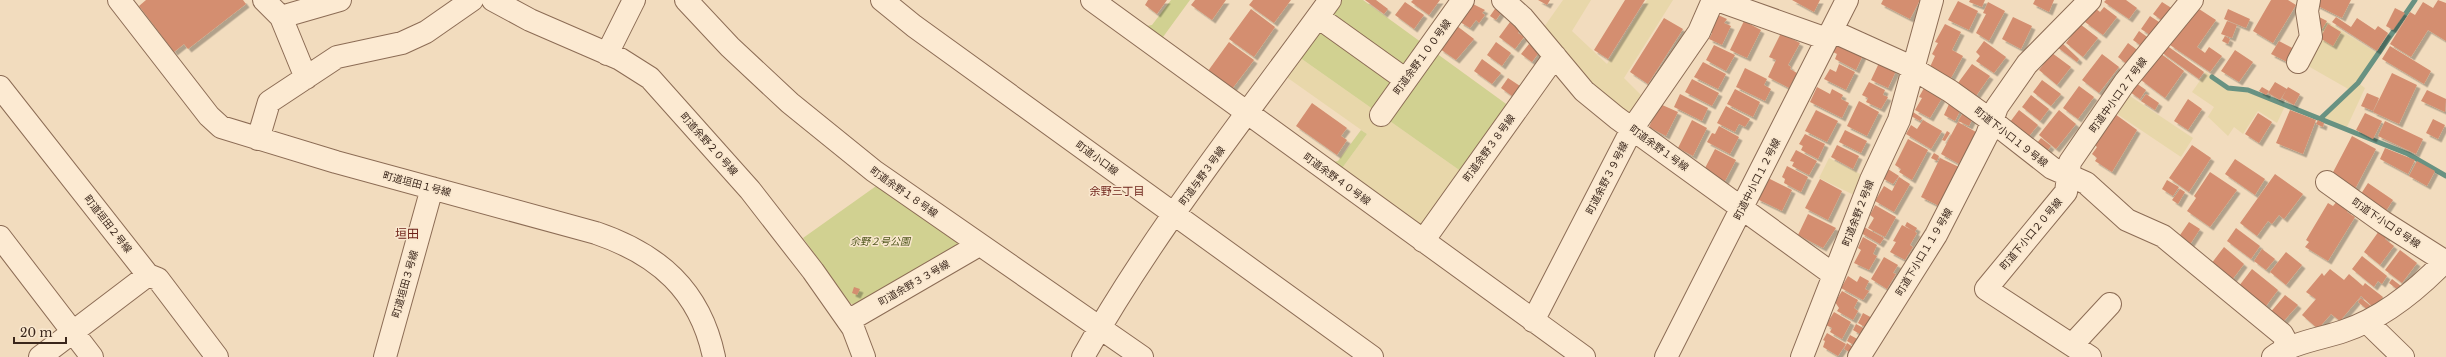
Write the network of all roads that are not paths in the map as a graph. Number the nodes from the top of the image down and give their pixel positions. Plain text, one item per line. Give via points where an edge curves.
1 (119, 0) edge
2 (264, 0) edge
3 (340, 0) edge
4 (472, 0) edge
5 (493, 0) edge
6 (634, 0) edge
7 (686, 0) edge
8 (882, 0) edge
9 (1092, 0) edge
10 (1463, 0) edge
11 (1503, 0) edge
12 (1713, 0) edge
13 (1717, 0) edge
14 (1847, 0) edge
15 (1932, 0) edge
16 (2090, 0) edge
17 (2192, 0) edge
18 (2310, 0) edge
19 (1324, 8) edge
20 (281, 17) junction
21 (1830, 35) junction
22 (607, 54) junction
23 (1555, 56) junction
24 (2298, 62) dead end
25 (1914, 69) junction
26 (306, 78) junction
27 (1406, 80) junction
28 (0, 87) edge
29 (1247, 114) junction
30 (1380, 115) dead end
31 (1992, 121) junction
32 (1632, 129) junction
33 (258, 139) junction
34 (2068, 175) junction
35 (2327, 182) dead end
36 (432, 188) junction
37 (1742, 209) junction
38 (1175, 214) junction
39 (0, 237) edge
40 (1423, 241) junction
41 (979, 245) junction
42 (2446, 261) edge
43 (148, 275) junction
44 (1834, 275) junction
45 (2110, 304) dead end
46 (848, 321) junction
47 (1534, 321) junction
48 (2367, 322) junction
49 (1099, 327) junction
50 (73, 332) junction
51 (2072, 345) junction
52 (2281, 352) edge
53 (1806, 355) edge
54 (40, 357) edge
55 (92, 357) edge
56 (217, 357) edge
57 (385, 357) edge
58 (714, 357) edge
59 (864, 357) edge
60 (1082, 357) edge
61 (1142, 357) edge
62 (1372, 357) edge
63 (1584, 357) edge
64 (1666, 357) edge
65 (1859, 357) edge
66 (2090, 357) edge
67 (2403, 357) edge

1 - 33 street, 町道垣田１号線 via 214,122 227,130
2 - 20 street
3 - 20 street
4 - 26 street via 426,32 402,43 337,57
5 - 22 street, 町道余野２０号線 via 530,20
6 - 22 street
7 - 41 street, 町道余野１８号線 via 730,47 790,103 874,171
8 - 38 street, 町道小口線 via 914,26
9 - 29 street, 町道余野４０号線
10 - 27 street, 町道余野１００号線
11 - 23 street, 町道余野１号線
12 - 32 street, 町道余野３９号線 via 1699,32
13 - 21 street
14 - 21 street, 町道中小口１２号線
15 - 25 street, 町道余野２号線
16 - 31 street, 町道下小口１１９号線 via 2027,64 1997,107
17 - 34 street, 町道中小口２７号線 via 2125,82 2070,162
18 - 24 street via 2307,11 2311,37
19 - 27 street
19 - 29 street, 町道与野３号線
20 - 26 street
21 - 25 street, 町道下小口１９号線
21 - 37 street, 町道中小口１２号線
22 - 46 street, 町道余野２０号線 via 650,78 750,190
23 - 32 street, 町道余野１号線 via 1584,91
23 - 40 street, 町道余野３８号線
25 - 31 street, 町道下小口１９号線
25 - 44 street, 町道余野２号線 via 1899,120 1871,180
26 - 33 street via 269,102
27 - 30 street, 町道余野１００号線
28 - 43 street, 町道垣田２号線
29 - 38 street, 町道与野３号線
29 - 40 street, 町道余野４０号線
31 - 34 street, 町道下小口１９号線 via 2052,168
31 - 65 street, 町道下小口１１９号線 via 1936,235
32 - 37 street, 町道余野１号線
32 - 47 street, 町道余野３９号線
33 - 36 street, 町道垣田１号線
34 - 51 street, 町道下小口２０号線 via 2066,192 1986,289
34 - 52 street, 町道下小口１９号線 via 2086,183 2127,220 2163,236 2282,334
35 - 42 street, 町道下小口８号線 via 2383,222
36 - 57 street, 町道垣田３号線
36 - 58 street, 町道垣田１号線 via 596,233 642,252 661,266 686,293 710,336
37 - 44 street, 町道余野１号線
37 - 64 street, 町道中小口１２号線
38 - 49 street, 町道与野３号線
38 - 62 street, 町道小口線
39 - 50 street
40 - 47 street, 町道余野４０号線
41 - 46 street, 町道余野３３号線
41 - 49 street, 町道余野１８号線
42 - 48 street via 2415,288
43 - 50 street
43 - 56 street, 町道垣田２号線 via 158,279
44 - 53 street, 町道余野２号線
45 - 51 street
46 - 59 street, 町道余野２０号線
47 - 63 street, 町道余野４０号線
48 - 52 street
48 - 67 street
49 - 60 street, 町道与野３号線
49 - 61 street, 町道余野１８号線
50 - 54 street
50 - 55 street
51 - 66 street

